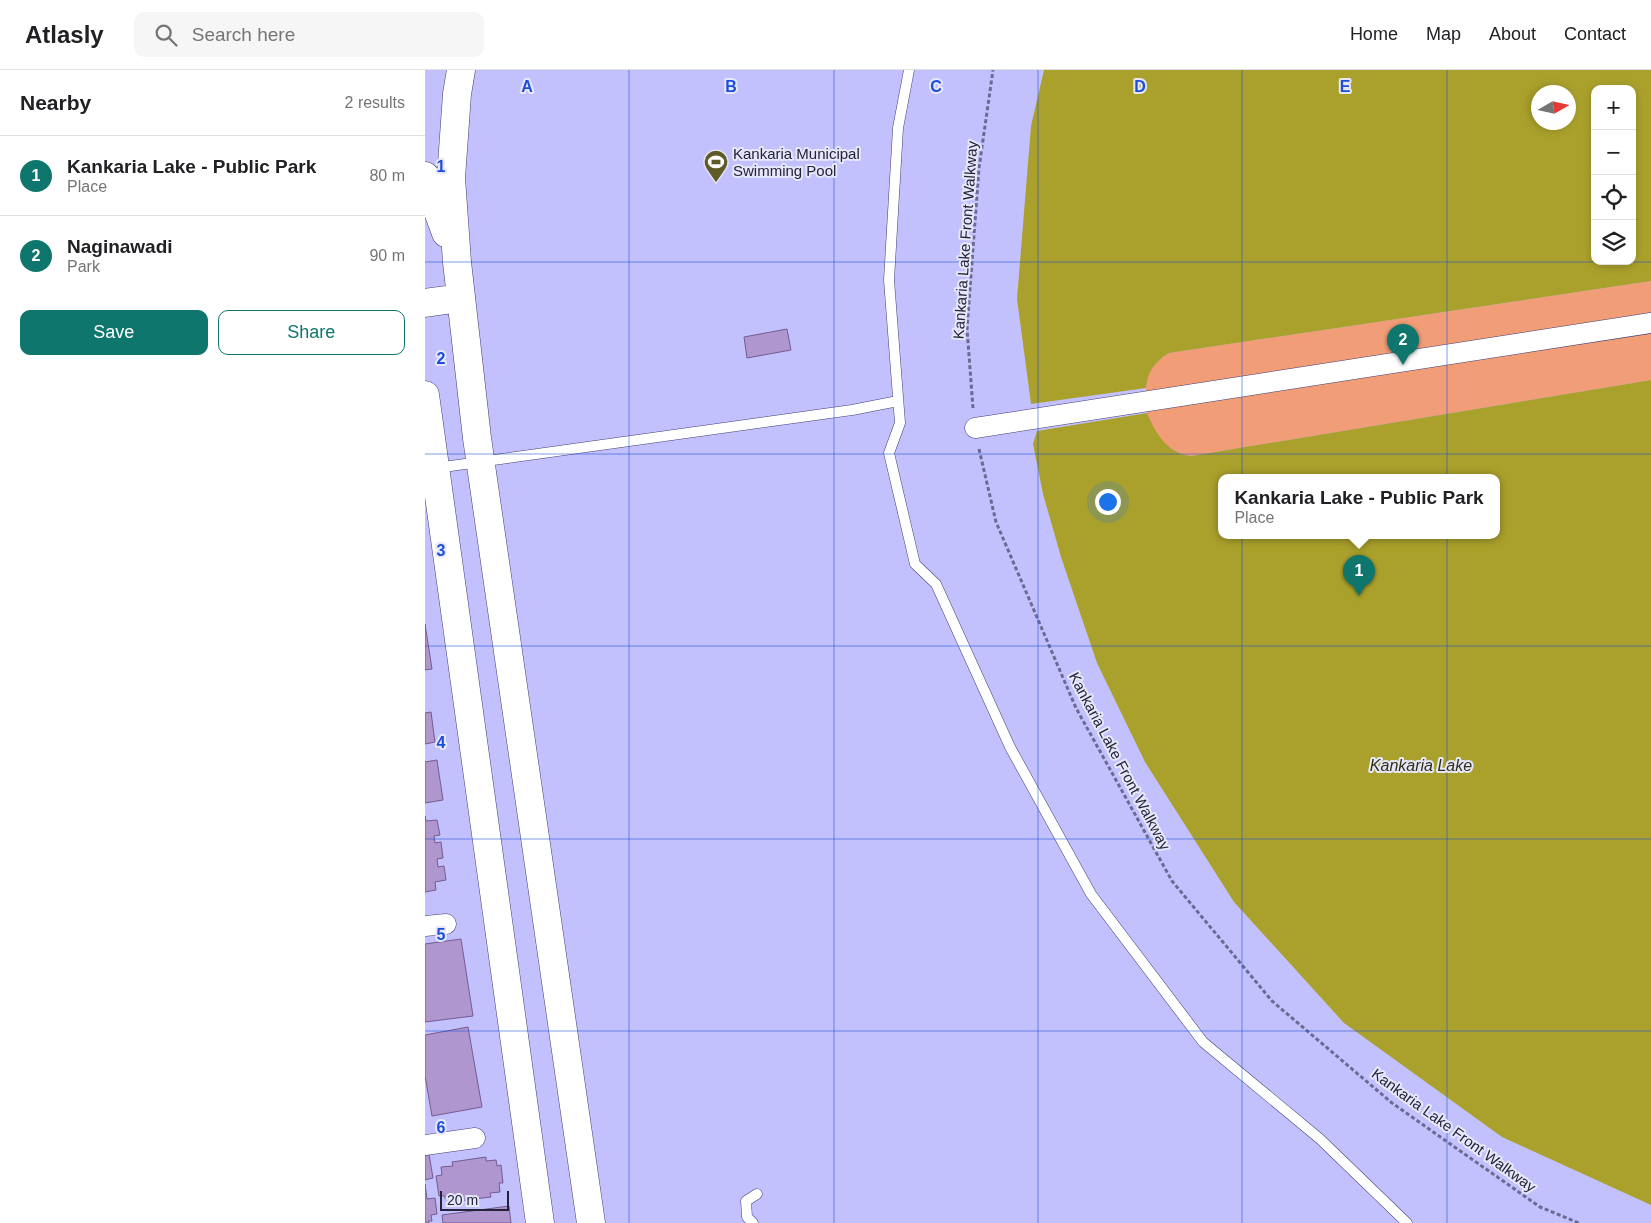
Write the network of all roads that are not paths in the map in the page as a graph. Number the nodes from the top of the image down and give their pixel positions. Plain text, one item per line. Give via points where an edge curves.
1 (461, 70) edge
2 (909, 70) edge
3 (425, 176) edge
4 (457, 262) junction
5 (461, 298) junction
6 (425, 303) edge
7 (1651, 323) edge
8 (425, 395) edge
9 (898, 401) junction
10 (975, 428) road end
11 (480, 462) junction
12 (435, 468) junction
13 (446, 924) dead end
14 (425, 926) edge
15 (475, 1138) dead end
16 (425, 1145) edge
17 (757, 1194) dead end
18 (540, 1223) edge
19 (591, 1223) edge
20 (753, 1223) edge
21 (1407, 1223) edge

1 - 4 main road via 451,178
2 - 9 lane via 898,128 889,280
3 - 4 main road
4 - 5 main road
5 - 6 main road
5 - 11 main road
7 - 10 street
8 - 12 main road
9 - 11 lane
9 - 21 lane via 900,423 889,453 915,564 936,584 1010,747 1091,894 1203,1042 1320,1139
11 - 12 lane
11 - 19 main road
12 - 18 main road
13 - 14 street
15 - 16 street
17 - 20 lane via 746,1202 747,1217

